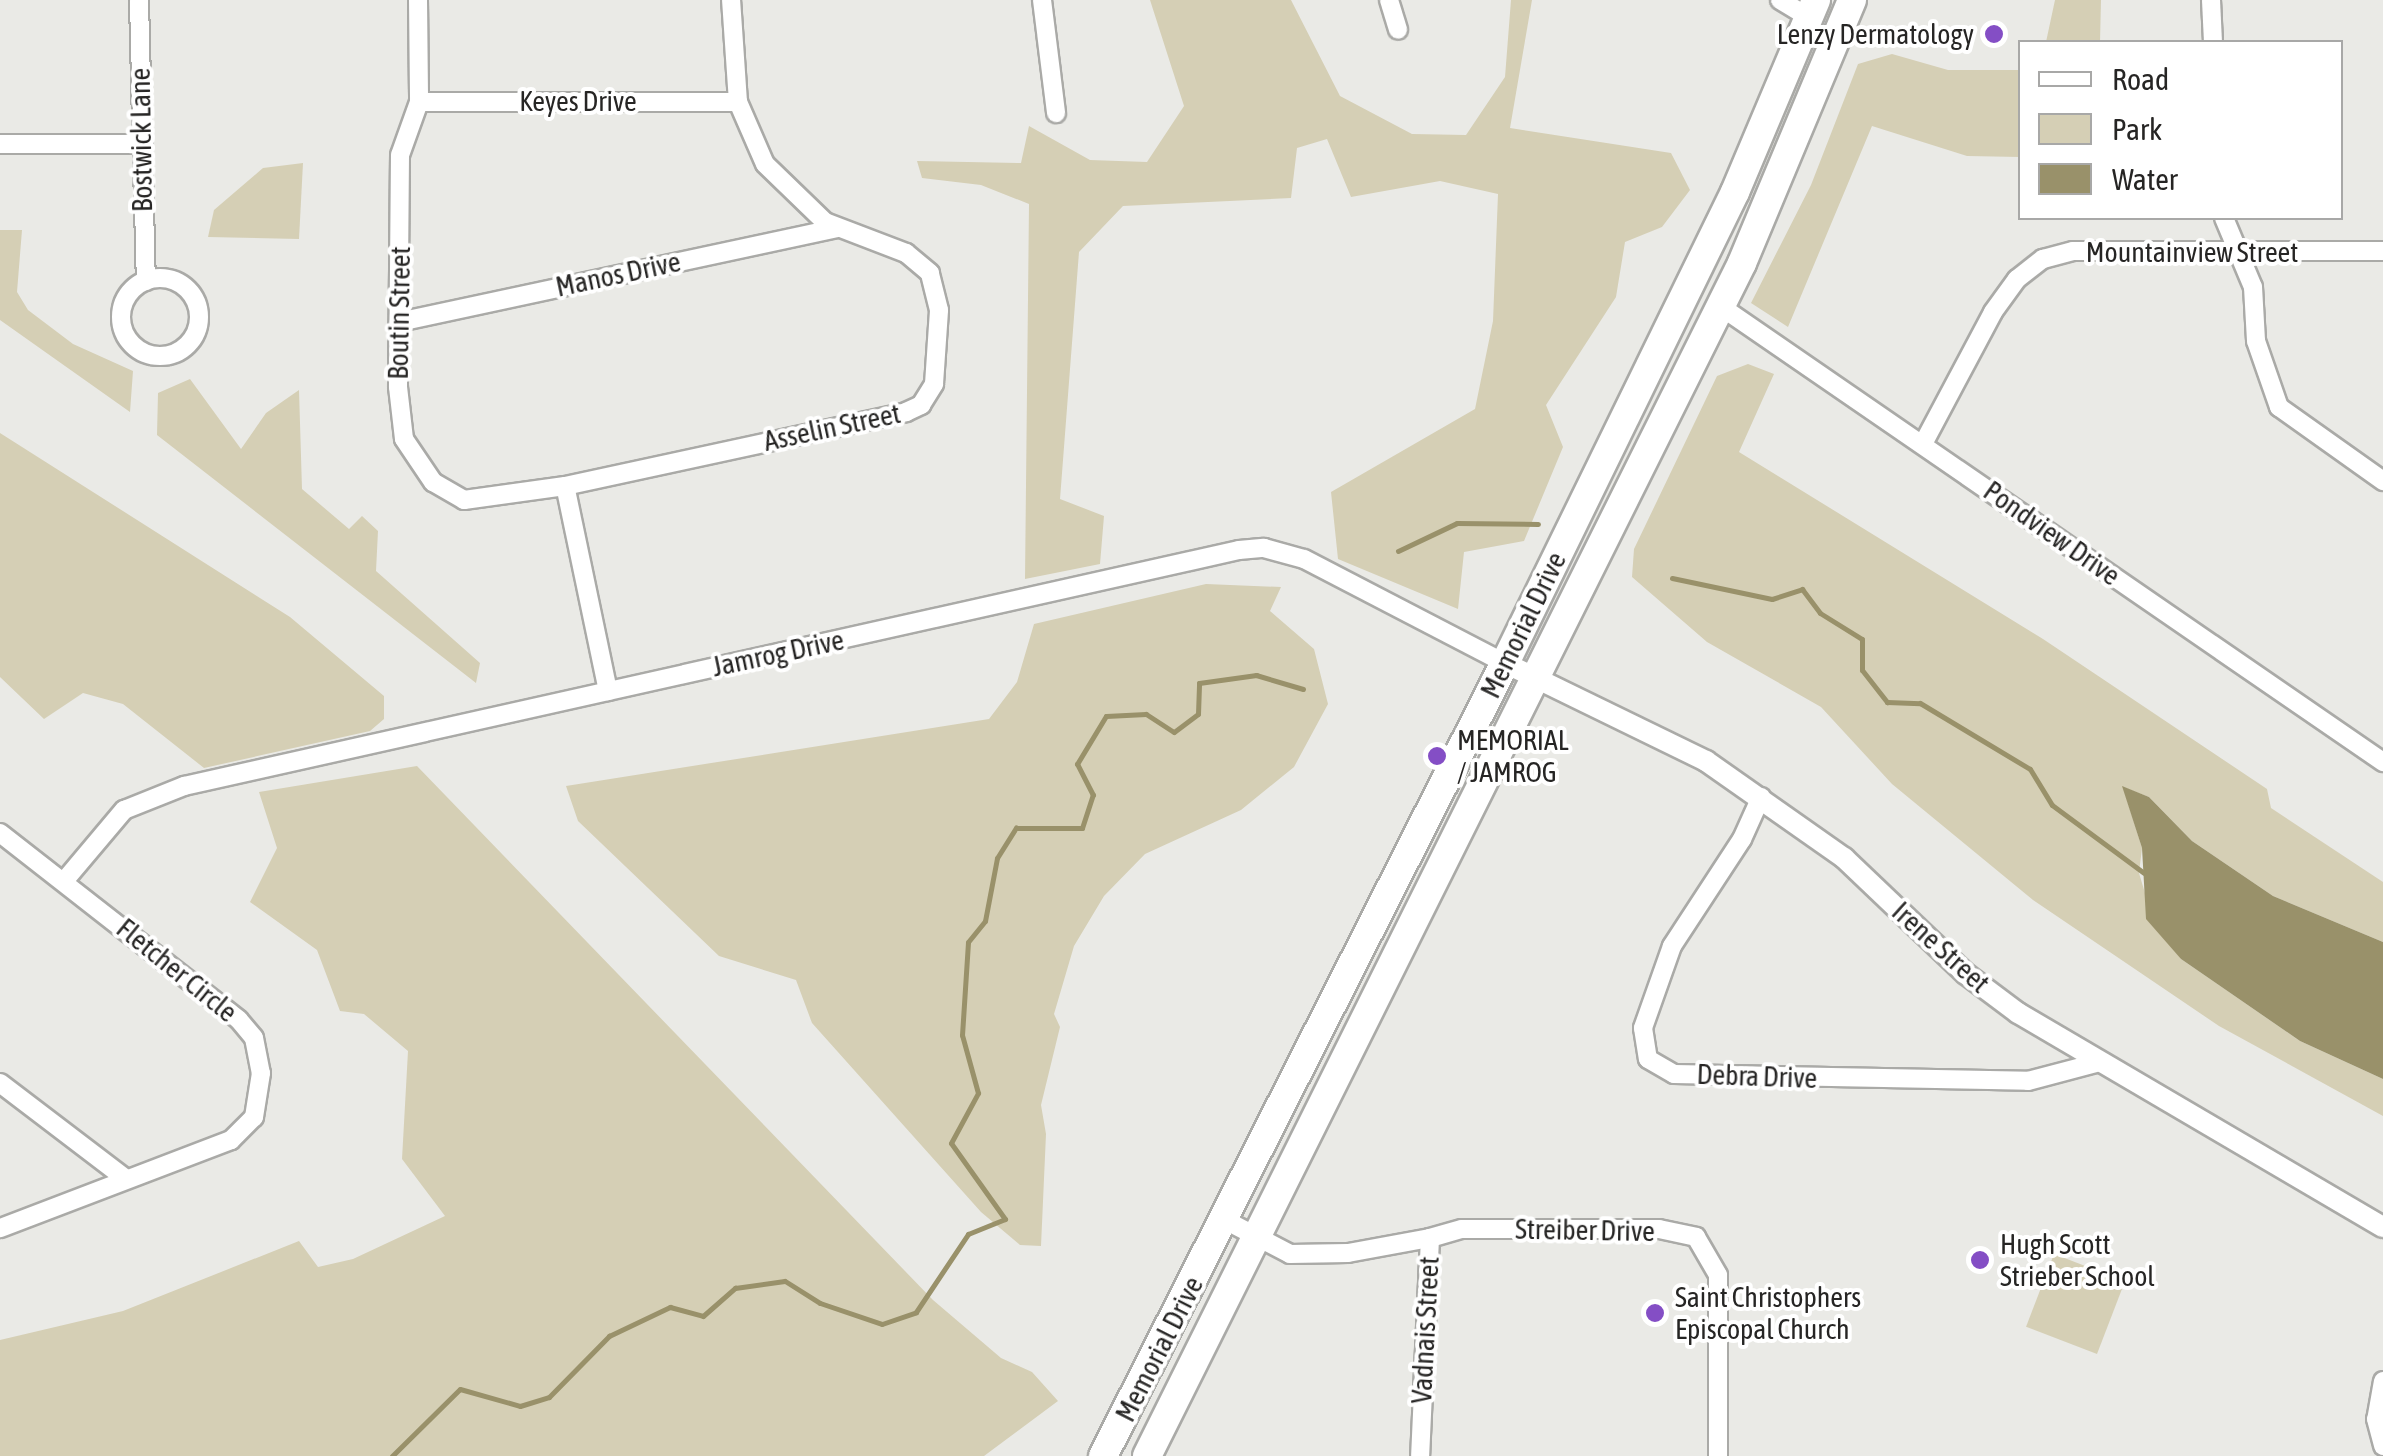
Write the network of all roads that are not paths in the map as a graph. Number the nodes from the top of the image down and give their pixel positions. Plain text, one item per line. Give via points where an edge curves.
1 (138, 0) edge
2 (418, 0) edge
3 (731, 0) edge
4 (1042, 0) edge
5 (1389, 0) edge
6 (1780, 0) edge
7 (1852, 0) edge
8 (2211, 0) edge
9 (1813, 9) edge
10 (1398, 30) dead end
11 (2213, 40) edge
12 (420, 102) junction
13 (738, 102) junction
14 (1056, 113) dead end
15 (0, 144) edge
16 (138, 144) junction
17 (2225, 220) edge
18 (837, 228) junction
19 (2235, 250) junction
20 (2383, 251) edge
21 (146, 281) junction
22 (1720, 306) junction
23 (400, 322) junction
24 (1924, 442) junction
25 (2383, 481) edge
26 (565, 486) junction
27 (1505, 663) junction
28 (1534, 678) junction
29 (608, 691) junction
30 (2383, 762) edge
31 (1761, 797) junction
32 (0, 833) edge
33 (65, 880) junction
34 (2100, 1062) junction
35 (0, 1083) edge
36 (126, 1179) junction
37 (1225, 1220) junction
38 (2383, 1226) edge
39 (0, 1228) edge
40 (1257, 1236) junction
41 (1430, 1238) junction
42 (2383, 1381) edge
43 (2383, 1446) edge
44 (1103, 1456) edge
45 (1146, 1456) edge
46 (1420, 1456) edge
47 (1718, 1456) edge

1 - 16 street, Bostwick Lane
2 - 12 street, Boutin Street
3 - 13 street, Asselin Street
4 - 14 street
5 - 10 street
6 - 9 street
7 - 22 main road, Memorial Drive via 1786,166
8 - 11 street
9 - 27 main road, Memorial Drive via 1735,192
12 - 13 street, Keyes Drive
12 - 23 street, Boutin Street via 400,154
13 - 18 street, Asselin Street via 776,179
15 - 16 street
16 - 21 street, Bostwick Lane
17 - 19 street
18 - 23 street, Manos Drive
18 - 26 street, Asselin Street via 906,253 930,273 939,310 937,358 932,391 921,405
19 - 20 street, Mountainview Street
19 - 24 street, Mountainview Street via 2073,251 2043,259 2017,279 1993,312
19 - 25 street via 2253,287 2256,341 2279,407
21 - 21 street, Bostwick Lane via 175,282 196,302 196,331 176,352 148,354 126,335 125,300
22 - 24 street, Pondview Drive
22 - 28 main road, Memorial Drive
23 - 26 street, Boutin Street via 400,422 408,448 433,482 471,502
24 - 30 street, Pondview Drive
26 - 29 street
27 - 28 street, Irene Street
27 - 29 street, Jamrog Drive via 1314,563 1264,548
27 - 37 main road, Memorial Drive
28 - 31 street, Irene Street via 1706,761
28 - 40 main road, Memorial Drive
29 - 33 street, Jamrog Drive via 164,792 115,817
31 - 34 street, Irene Street via 1844,858 1966,974
31 - 34 street, Debra Drive via 1742,839 1672,946 1643,1028 1648,1059 1674,1074 2028,1081
32 - 33 street, Fletcher Circle
33 - 36 street, Fletcher Circle via 229,1011 254,1038 259,1055 256,1109 240,1134
34 - 38 street, Irene Street
35 - 36 street
36 - 39 street, Fletcher Circle
37 - 40 street, Vadnais Street
37 - 44 main road, Memorial Drive
40 - 41 street, Vadnais Street via 1290,1254
40 - 45 main road, Memorial Drive
41 - 46 street, Vadnais Street
41 - 47 street, Streiber Drive via 1462,1229 1659,1229 1696,1237 1718,1276
42 - 43 street via 2376,1419

